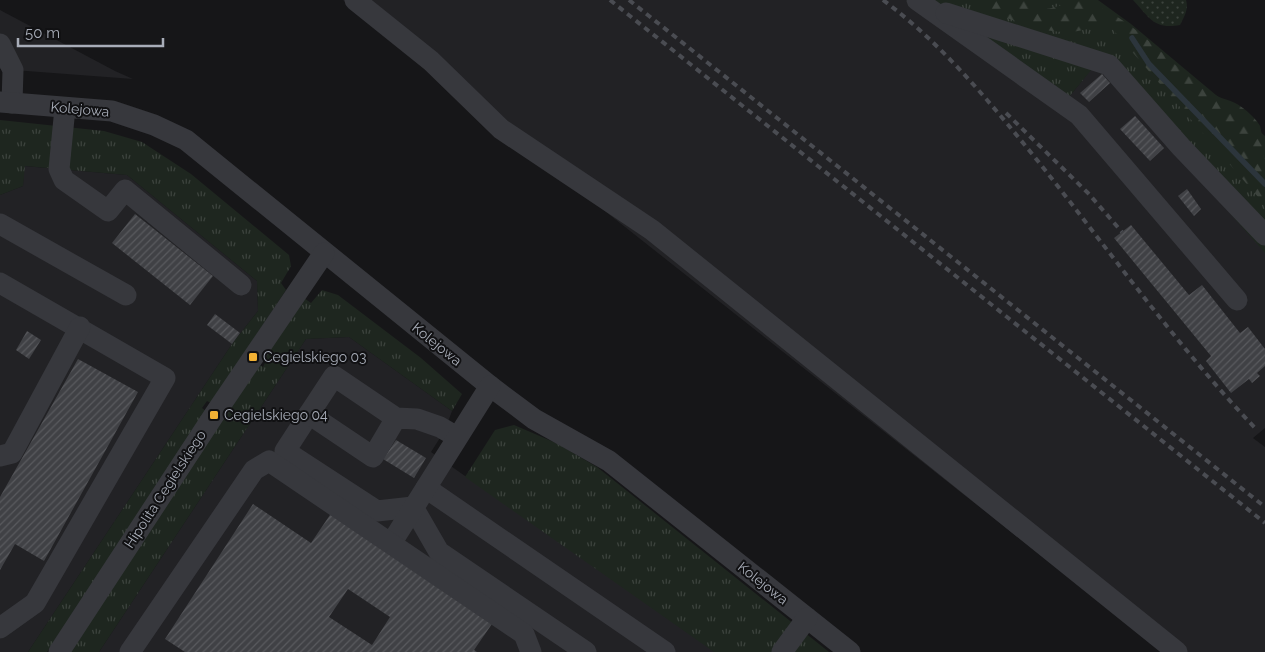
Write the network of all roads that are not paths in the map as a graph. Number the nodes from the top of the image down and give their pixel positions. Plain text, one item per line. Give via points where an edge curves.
1 (355, 0) edge
2 (920, 3) edge
3 (0, 44) edge
4 (6, 102) edge
5 (65, 108) junction
6 (0, 224) edge
7 (1265, 236) edge
8 (324, 253) junction
9 (241, 285) dead end
10 (1, 287) edge
11 (126, 295) dead end
12 (1237, 300) dead end
13 (80, 328) junction
14 (490, 386) junction
15 (309, 414) junction
16 (396, 418) junction
17 (457, 438) junction
18 (0, 456) edge
19 (426, 488) junction
20 (413, 507) junction
21 (392, 542) junction
22 (807, 618) junction
23 (0, 628) edge
24 (58, 652) edge
25 (130, 652) edge
26 (531, 652) edge
27 (586, 652) edge
28 (665, 652) edge
29 (782, 652) edge
30 (848, 652) edge
31 (1177, 652) edge

1 - 31 street via 431,61 501,129 652,230
2 - 7 street via 1109,65
2 - 12 street via 1079,115
3 - 4 street via 13,70
4 - 5 street, Kolejowa
5 - 8 street, Kolejowa via 112,111 186,140
5 - 9 street via 59,169 64,180 108,211 125,190
6 - 11 street
8 - 14 street, Kolejowa
8 - 24 street, Hipolita Cegielskiego
10 - 13 street
13 - 18 street via 12,453
13 - 23 street via 165,378 35,603
14 - 17 street
14 - 22 street, Kolejowa via 534,419 609,461
15 - 16 street via 334,376
15 - 16 street via 373,457
15 - 20 street via 285,451 377,512
16 - 17 street via 417,419 440,427
17 - 19 street
19 - 20 street
19 - 28 street
20 - 21 street
20 - 27 street via 439,552
21 - 25 street via 269,461 254,470
21 - 26 street via 524,634
22 - 29 street
22 - 30 street, Kolejowa

